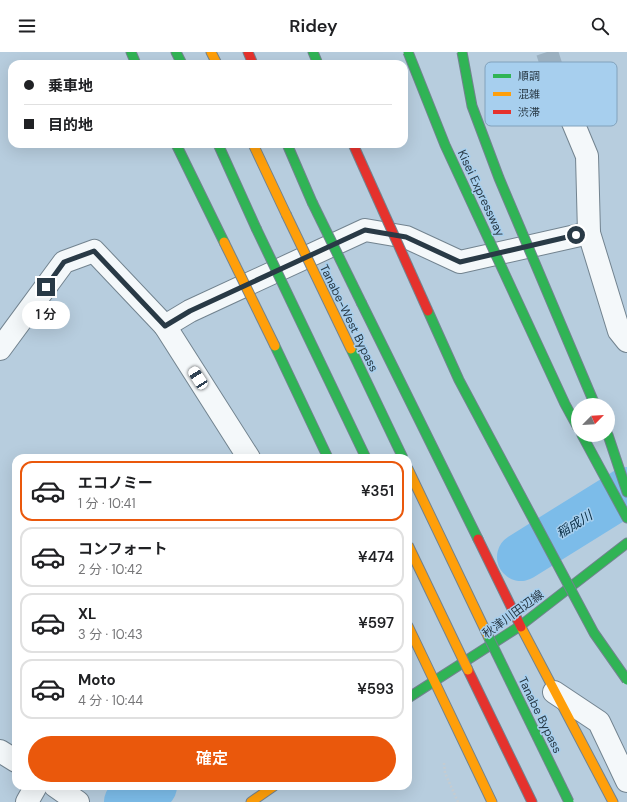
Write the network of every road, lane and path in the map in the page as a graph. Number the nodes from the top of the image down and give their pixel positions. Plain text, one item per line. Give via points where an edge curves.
1 (408, 52) edge
2 (462, 52) edge
3 (574, 126) edge
4 (178, 148) edge
5 (220, 148) edge
6 (255, 148) edge
7 (289, 148) edge
8 (355, 148) edge
9 (589, 232) junction
10 (165, 326) junction
11 (627, 340) edge
12 (0, 348) edge
13 (592, 398) edge
14 (571, 414) edge
15 (586, 442) edge
16 (610, 442) edge
17 (246, 454) edge
18 (326, 454) edge
19 (364, 454) edge
20 (401, 454) edge
21 (412, 477) edge
22 (627, 492) edge
23 (627, 518) edge
24 (627, 543) edge
25 (412, 553) edge
26 (520, 626) junction
27 (412, 635) edge
28 (627, 680) edge
29 (434, 682) junction
30 (554, 692) junction
31 (412, 696) edge
32 (0, 751) edge
33 (12, 758) edge
34 (627, 781) edge
35 (34, 790) edge
36 (268, 790) edge
37 (27, 802) edge
38 (251, 802) edge
39 (492, 802) edge
40 (532, 802) edge
41 (569, 802) edge
42 (612, 802) edge

1 - 14 main road, Kisei Expressway, bridge via 445,145
2 - 13 main road, bridge via 472,106 499,178
3 - 9 street via 587,156
4 - 18 main road, bridge
5 - 19 main road, bridge
6 - 20 main road, Tanabe-West Bypass, bridge
7 - 26 main road, bridge via 312,202
8 - 28 main road, bridge via 459,380 594,633
9 - 10 street via 460,262 406,237 365,230 190,311
9 - 11 street via 619,331
10 - 12 street via 94,251 64,262
10 - 17 street
15 - 23 main road
16 - 22 main road
21 - 41 main road, Tanabe Bypass, bridge
24 - 26 main road, 秋津川田辺線
25 - 40 main road, bridge
26 - 29 main road, 秋津川田辺線
26 - 30 main road
27 - 29 main road
29 - 31 main road, 秋津川田辺線
29 - 39 main road
30 - 34 street via 599,722
30 - 42 main road
32 - 33 street
35 - 37 street
36 - 38 main road

